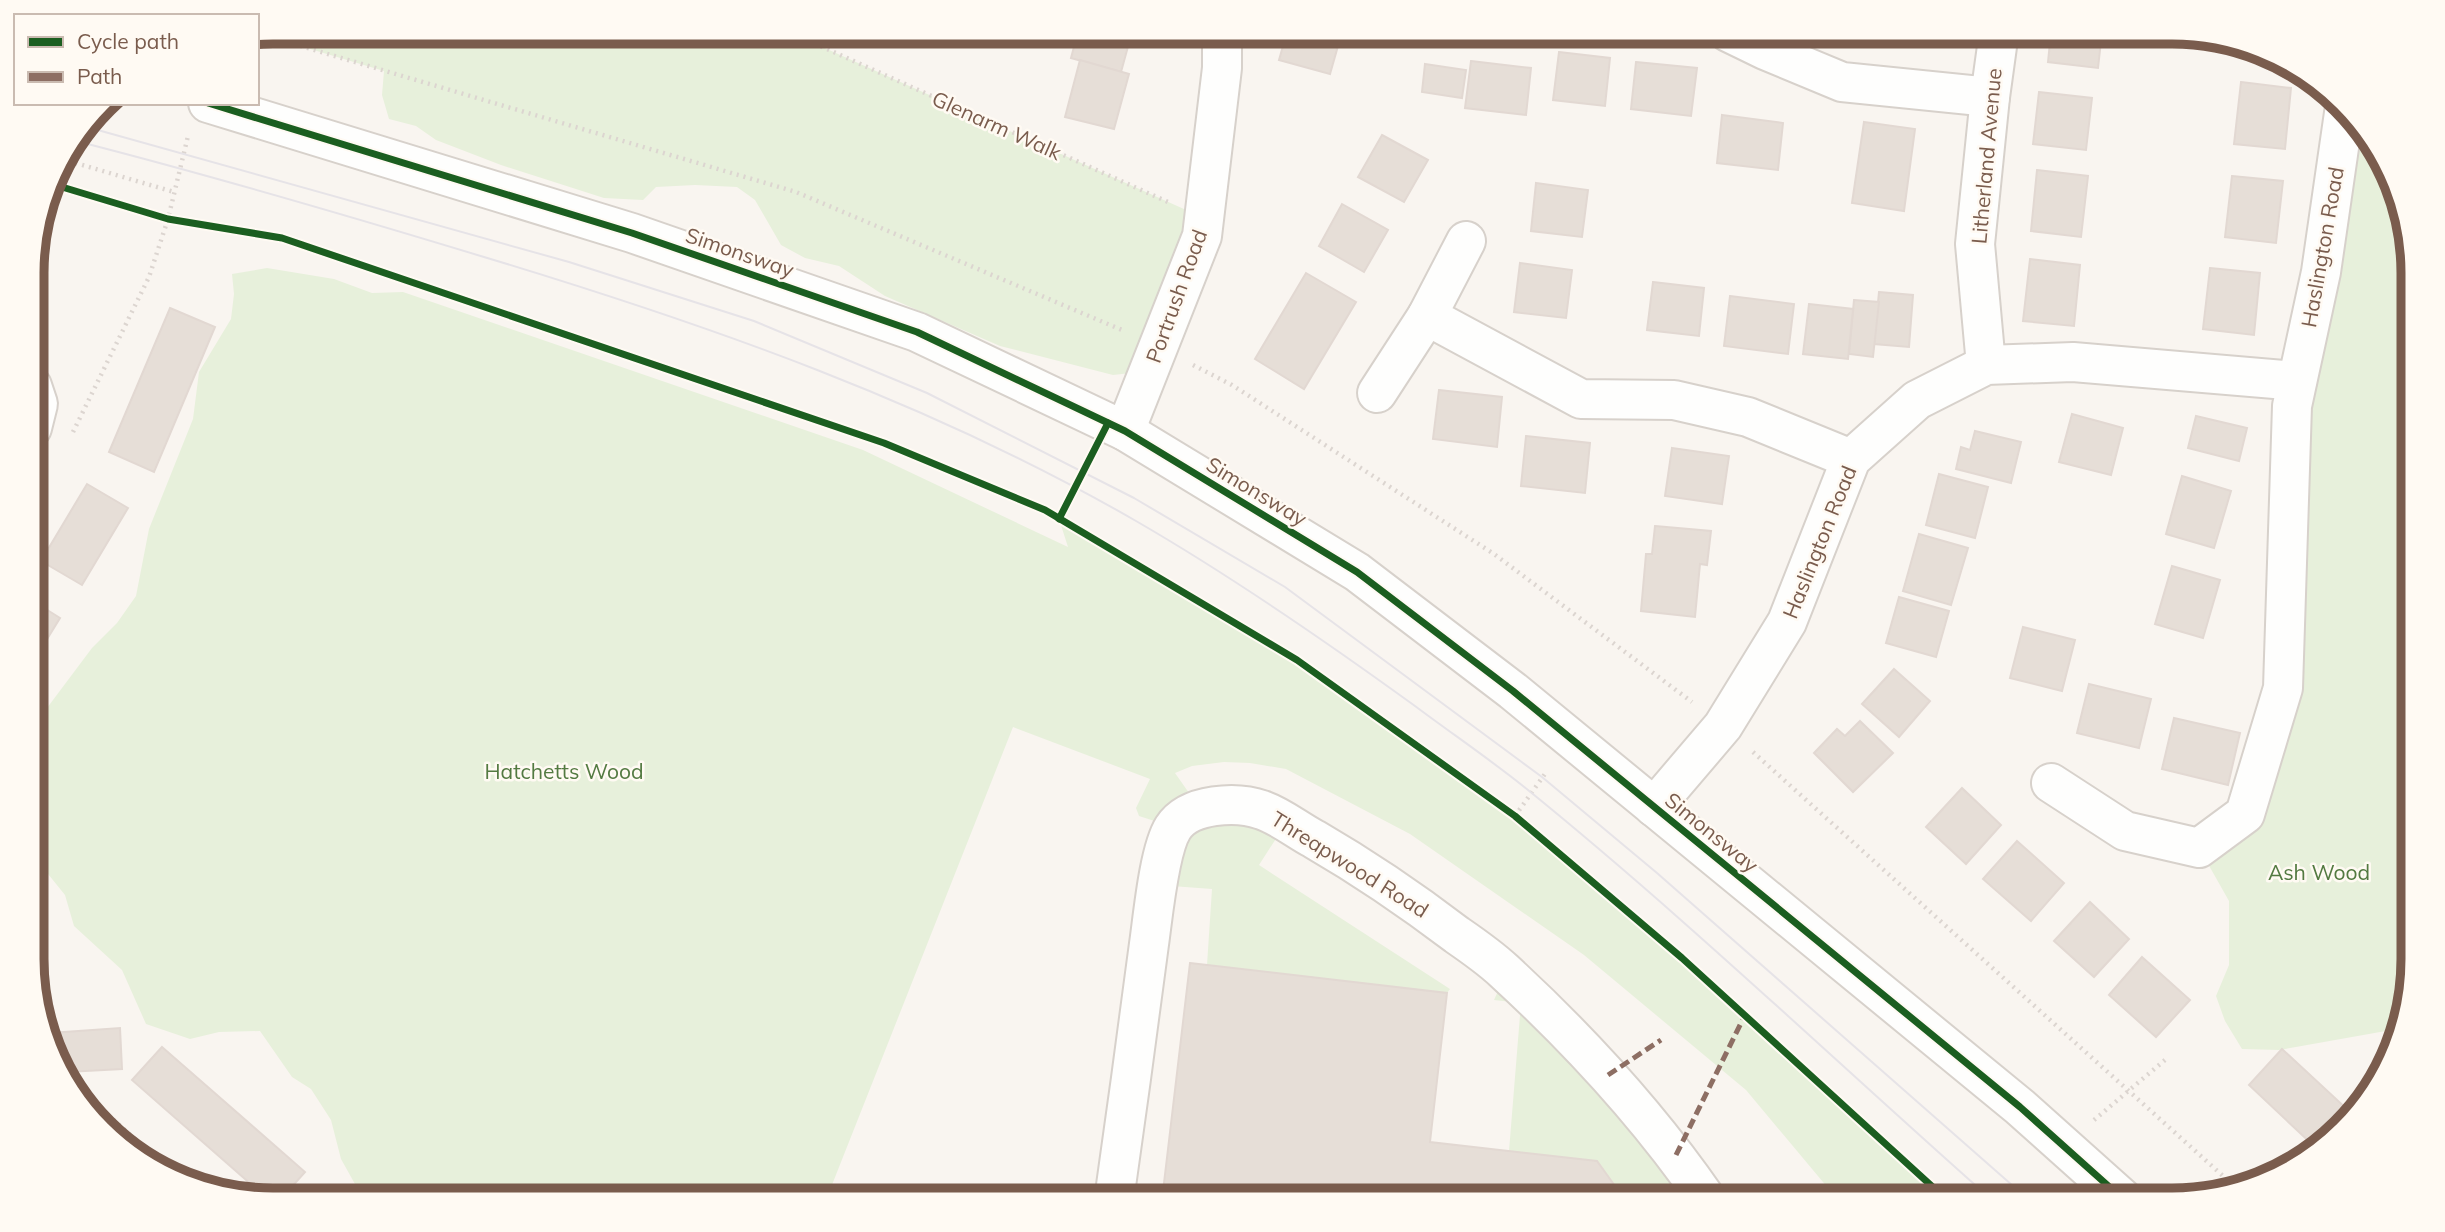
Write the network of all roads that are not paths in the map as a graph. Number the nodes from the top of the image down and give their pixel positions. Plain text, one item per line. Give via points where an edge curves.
1 (1222, 44) edge
2 (1753, 44) edge
3 (1997, 44) edge
4 (1990, 97) junction
5 (215, 105) edge
6 (2343, 121) edge
7 (1466, 241) dead end
8 (1427, 316) junction
9 (1986, 365) junction
10 (2297, 381) junction
11 (1377, 393) dead end
12 (1125, 431) junction
13 (1851, 459) junction
14 (2051, 783) dead end
15 (1654, 807) junction
16 (1116, 1188) edge
17 (1699, 1188) edge
18 (2111, 1188) edge

1 - 12 street, Portrush Road via 1202,236
2 - 4 street via 1842,82
3 - 4 street, Litherland Avenue
4 - 9 street, Litherland Avenue via 1975,244
5 - 12 street, Simonsway via 632,233 917,332
6 - 10 street, Haslington Road via 2321,272
7 - 8 street
8 - 11 street
8 - 13 street via 1581,399 1674,400 1748,417
9 - 10 street, Haslington Road via 2073,362
9 - 13 street, Haslington Road via 1917,400
10 - 14 street, Haslington Road via 2292,406 2283,688 2245,814 2199,848 2125,831
12 - 15 street, Simonsway via 1357,572
13 - 15 street, Haslington Road via 1787,622 1723,726
15 - 18 street, Simonsway via 2020,1107
16 - 17 street, Threapwood Road via 1166,843 1173,827 1185,817 1233,804 1265,811 1323,844 1406,896 1502,968 1634,1103

